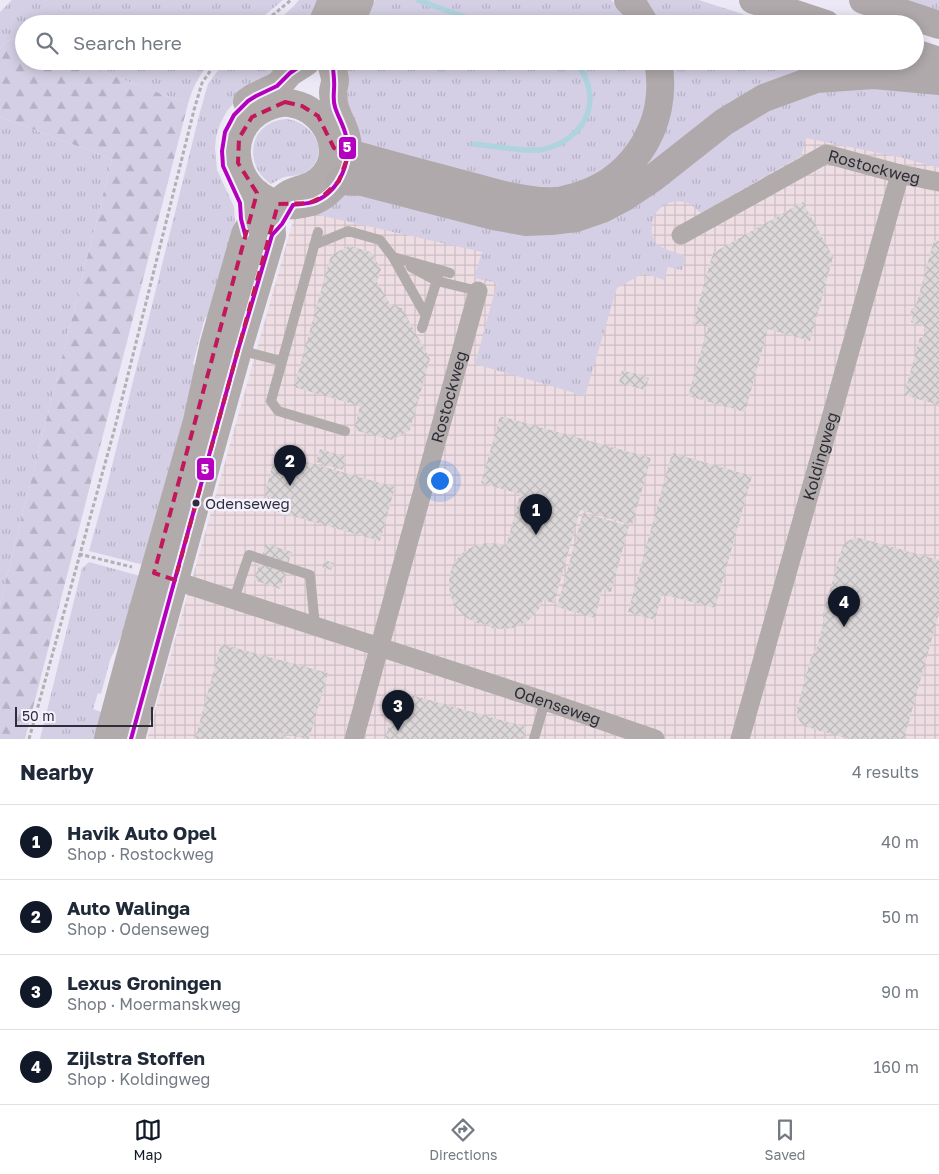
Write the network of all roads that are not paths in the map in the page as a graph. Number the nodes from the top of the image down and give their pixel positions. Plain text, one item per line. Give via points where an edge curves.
1 (332, 0) edge
2 (360, 0) edge
3 (628, 0) edge
4 (753, 0) edge
5 (863, 0) edge
6 (326, 15) edge
7 (354, 15) edge
8 (640, 15) edge
9 (799, 15) edge
10 (909, 15) edge
11 (924, 20) edge
12 (939, 25) edge
13 (924, 56) edge
14 (939, 60) edge
15 (298, 70) edge
16 (311, 70) edge
17 (326, 70) edge
18 (659, 70) edge
19 (939, 81) edge
20 (285, 102) junction
21 (329, 117) junction
22 (341, 150) junction
23 (900, 174) junction
24 (339, 181) junction
25 (939, 182) edge
26 (276, 200) junction
27 (318, 232) dead end
28 (245, 234) junction
29 (681, 235) dead end
30 (314, 245) junction
31 (392, 257) junction
32 (442, 275) junction
33 (478, 291) joint
34 (426, 316) junction
35 (422, 328) dead end
36 (226, 347) junction
37 (281, 361) junction
38 (345, 431) dead end
39 (165, 577) junction
40 (234, 599) junction
41 (315, 626) junction
42 (380, 647) junction
43 (545, 701) junction
44 (108, 739) edge
45 (131, 739) edge
46 (354, 739) edge
47 (534, 739) edge
48 (654, 739) edge
49 (740, 739) edge

1 - 6 street
2 - 7 street
3 - 8 highway
4 - 9 highway
5 - 10 highway
11 - 12 highway
13 - 14 highway
15 - 28 street via 244,104 229,123 224,136 224,172 240,205
16 - 20 street via 299,79
17 - 21 street via 335,81 335,105
18 - 22 highway via 660,98 649,137 635,158 616,176 579,196 557,201 503,195
19 - 24 highway via 874,75 816,79 764,98 724,122 623,198 576,218 526,222 362,182
20 - 21 street
20 - 26 street via 273,104 252,117 244,127 237,150 238,163 248,185
21 - 22 street via 346,136
22 - 24 street via 343,173
22 - 26 street via 333,156 326,174 318,182
23 - 25 street, Rostockweg
23 - 29 street, Rostockweg via 826,154
23 - 49 street, Koldingweg
24 - 26 street via 309,203
26 - 28 street via 252,222
26 - 36 street via 282,224 272,235
27 - 30 lane
28 - 36 street
30 - 31 lane via 348,231 380,240
30 - 37 lane
31 - 32 lane
31 - 34 lane
32 - 33 lane
32 - 34 lane
33 - 42 street, Rostockweg
34 - 35 lane
36 - 37 lane
36 - 39 street
37 - 38 lane via 270,401 278,411
39 - 40 street, Odenseweg
39 - 44 street
39 - 45 street
40 - 41 street, Odenseweg
40 - 41 lane via 249,555 310,575
41 - 42 street, Odenseweg
42 - 43 street, Odenseweg
42 - 46 street, Rostockweg
43 - 47 lane
43 - 48 street, Odenseweg

